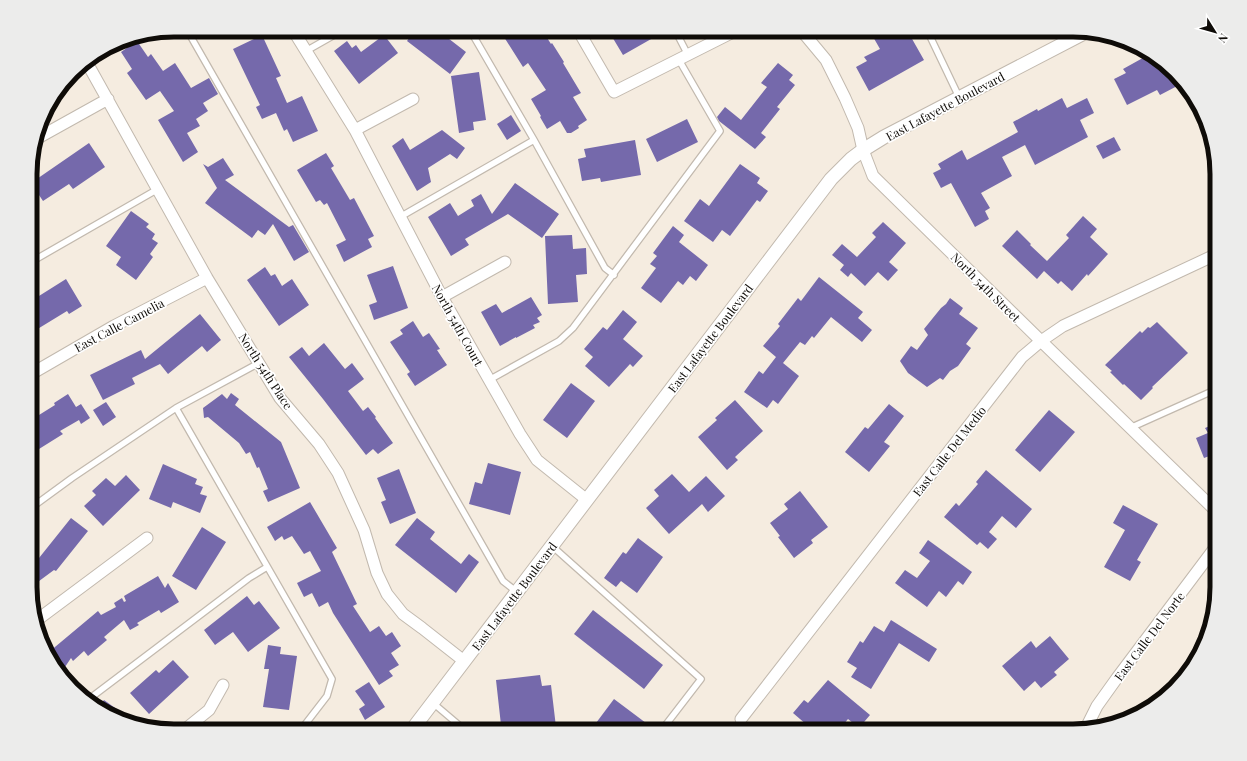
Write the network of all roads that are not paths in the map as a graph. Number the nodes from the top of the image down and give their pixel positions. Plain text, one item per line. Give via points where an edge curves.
1 (191, 37) edge
2 (297, 37) edge
3 (331, 37) edge
4 (474, 37) edge
5 (582, 37) edge
6 (677, 37) edge
7 (724, 37) edge
8 (807, 37) edge
9 (930, 37) edge
10 (1063, 37) edge
11 (306, 51) junction
12 (683, 57) junction
13 (89, 67) edge
14 (960, 98) junction
15 (108, 99) junction
16 (413, 99) dead end
17 (355, 130) junction
18 (43, 135) edge
19 (534, 140) junction
20 (863, 150) junction
21 (158, 189) junction
22 (400, 217) junction
23 (1210, 257) edge
24 (37, 259) edge
25 (505, 262) dead end
26 (614, 275) junction
27 (207, 278) junction
28 (442, 297) junction
29 (1040, 341) junction
30 (259, 363) junction
31 (37, 371) edge
32 (489, 380) junction
33 (1210, 391) edge
34 (176, 408) junction
35 (1130, 428) junction
36 (587, 500) junction
37 (37, 504) edge
38 (1210, 505) edge
39 (147, 538) dead end
40 (552, 546) junction
41 (1210, 555) edge
42 (267, 567) junction
43 (517, 592) junction
44 (41, 617) edge
45 (464, 661) junction
46 (224, 685) dead end
47 (92, 697) edge
48 (433, 703) junction
49 (741, 719) dead end
50 (1089, 723) edge
51 (191, 724) edge
52 (305, 724) edge
53 (420, 724) edge
54 (458, 724) edge
55 (666, 724) edge

1 - 43 lane via 503,581
2 - 11 street, North 54th Court
3 - 11 lane
4 - 19 lane
5 - 12 street via 614,92
6 - 12 lane
7 - 12 street
8 - 20 street, North 54th Street via 826,60 846,98 858,128
9 - 14 lane
10 - 14 street, East Lafayette Boulevard
11 - 17 street, North 54th Court
12 - 26 lane via 720,131
13 - 15 street, North 54th Place
14 - 20 street, East Lafayette Boulevard
15 - 18 street
15 - 21 street, North 54th Place
16 - 17 street
17 - 22 street, North 54th Court
19 - 22 lane
19 - 26 lane via 605,268
20 - 29 street, North 54th Street via 873,176
20 - 36 street, East Lafayette Boulevard via 832,179
21 - 24 lane
21 - 27 street, North 54th Place
22 - 28 street, North 54th Court
23 - 29 street, East Calle Del Medio via 1063,326
25 - 28 street
26 - 32 lane via 573,328 558,341
27 - 30 street, North 54th Place
27 - 31 street, East Calle Camelia via 114,326
28 - 32 street, North 54th Court
29 - 35 street, North 54th Street
29 - 49 street, East Calle Del Medio via 1022,357
30 - 34 lane
30 - 45 street, North 54th Place via 280,398 319,444 338,473 364,530 377,573 388,594 402,614
32 - 36 street, North 54th Court via 537,460
33 - 35 lane
34 - 37 lane
34 - 42 lane
35 - 38 street, North 54th Street
36 - 40 street, East Lafayette Boulevard
39 - 44 street
40 - 43 street, East Lafayette Boulevard
40 - 55 lane via 701,679
41 - 50 street, East Calle Del Norte via 1117,678
42 - 47 lane
42 - 52 lane via 332,679 327,696
43 - 45 street, East Lafayette Boulevard
45 - 48 street, East Lafayette Boulevard
46 - 51 street via 209,710
48 - 53 street, East Lafayette Boulevard
48 - 54 lane

